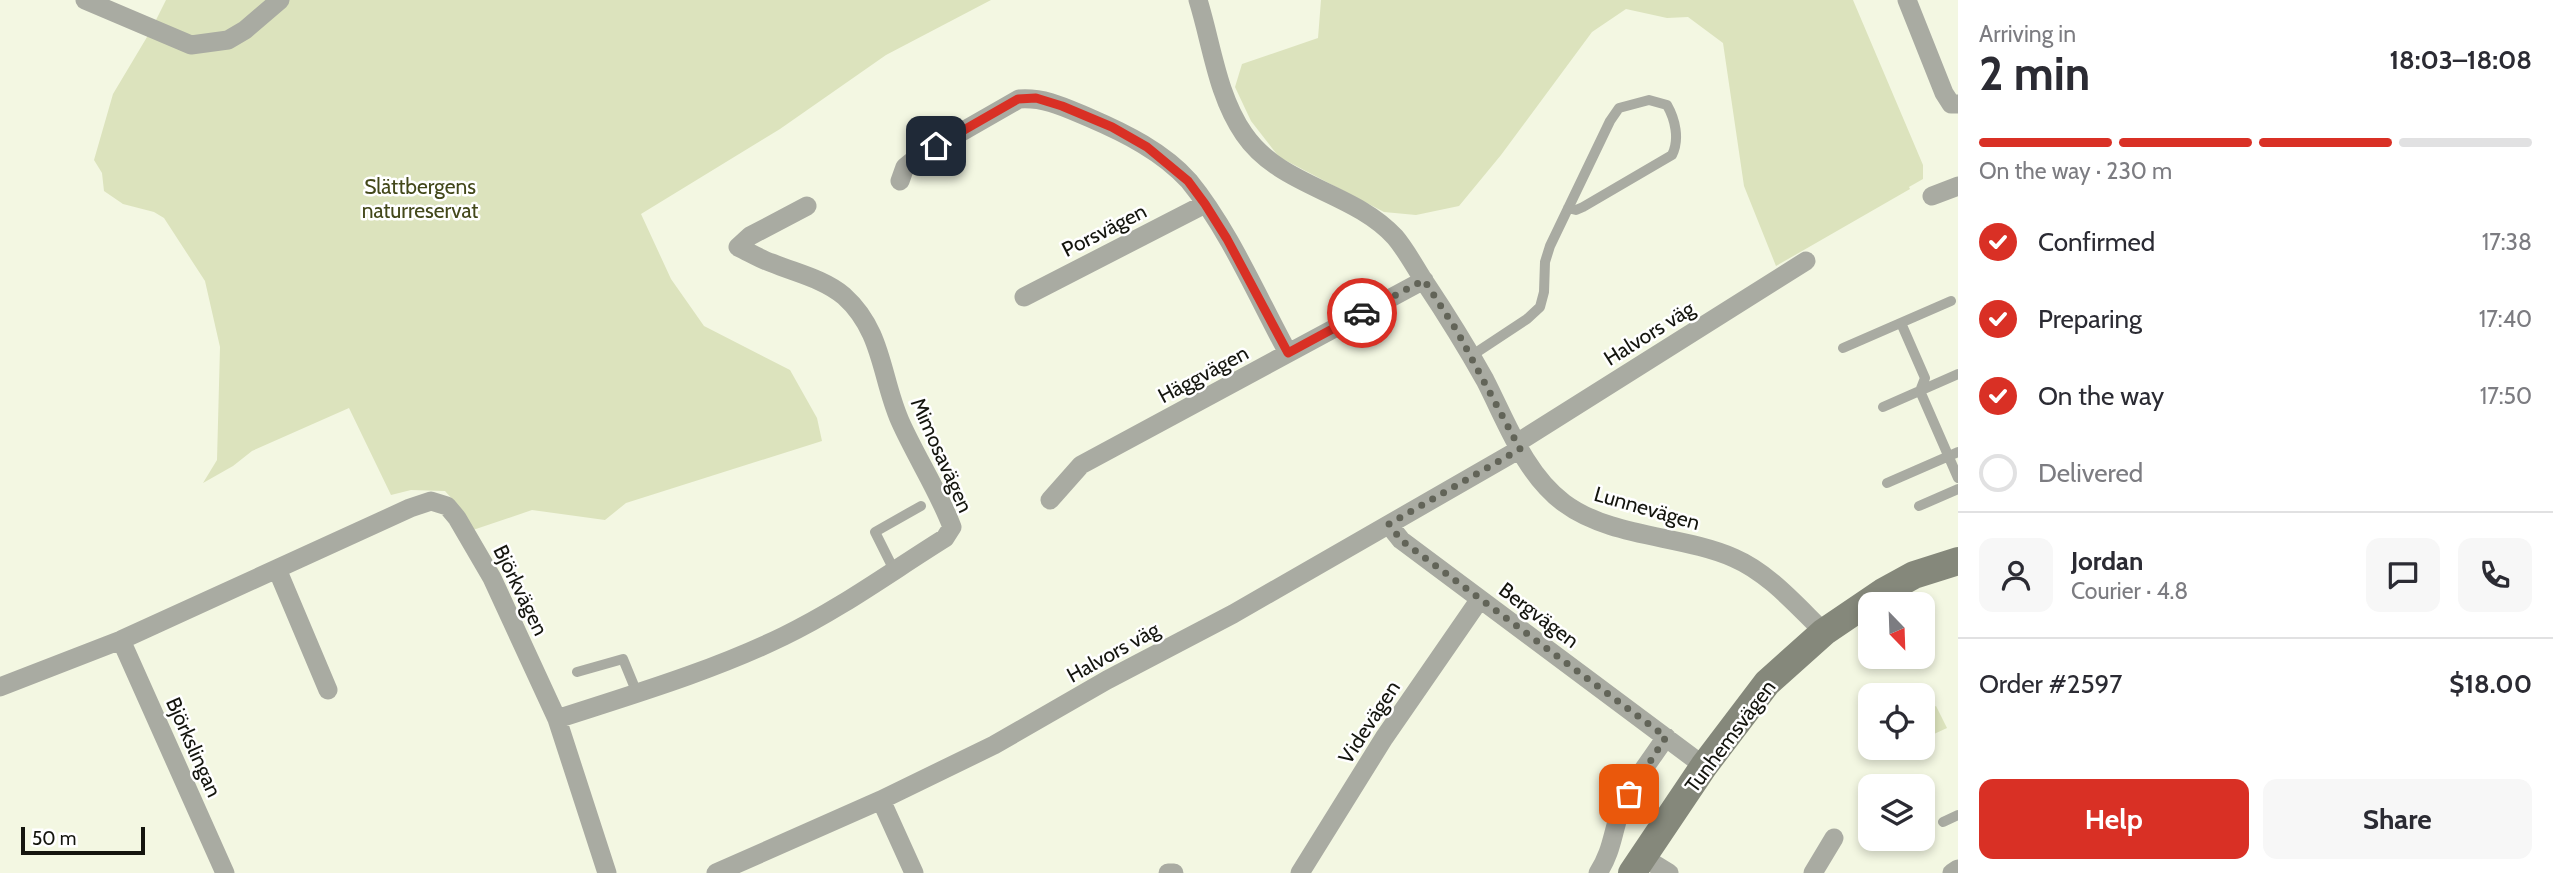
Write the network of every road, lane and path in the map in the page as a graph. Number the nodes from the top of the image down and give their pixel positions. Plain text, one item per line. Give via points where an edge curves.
1 (85, 0) edge
2 (280, 0) edge
3 (1198, 0) edge
4 (1908, 0) edge
5 (1958, 104) edge
6 (900, 181) dead end
7 (1958, 186) edge
8 (1932, 196) dead end
9 (1205, 204) junction
10 (807, 206) dead end
11 (1567, 208) junction
12 (1806, 261) dead end
13 (1424, 280) junction
14 (1024, 297) dead end
15 (1951, 301) dead end
16 (1901, 323) junction
17 (1843, 348) dead end
18 (1288, 353) junction
19 (1471, 356) junction
20 (1958, 374) edge
21 (1920, 391) junction
22 (1882, 407) dead end
23 (1518, 446) junction
24 (1953, 454) edge
25 (1958, 478) edge
26 (1886, 483) dead end
27 (1958, 489) edge
28 (1050, 500) dead end
29 (921, 506) dead end
30 (1919, 506) dead end
31 (1389, 524) junction
32 (1958, 561) edge
33 (277, 569) junction
34 (894, 570) junction
35 (1480, 599) junction
36 (1824, 632) junction
37 (121, 640) junction
38 (577, 672) dead end
39 (0, 687) edge
40 (328, 690) dead end
41 (636, 693) junction
42 (557, 719) junction
43 (1666, 737) junction
44 (1704, 766) junction
45 (881, 800) junction
46 (1958, 815) edge
47 (1943, 822) dead end
48 (1834, 838) dead end
49 (1637, 865) edge
50 (1958, 869) edge
51 (225, 873) edge
52 (607, 873) edge
53 (716, 873) edge
54 (914, 873) edge
55 (1168, 873) edge
56 (1174, 873) edge
57 (1300, 873) edge
58 (1598, 873) edge
59 (1669, 873) edge
60 (1813, 873) edge
61 (1952, 873) edge

1 - 2 street via 191,44 229,40
3 - 13 street, Lunnevägen via 1215,68 1233,114 1258,153 1379,222 1397,239
4 - 5 street via 1944,93 1951,104
6 - 9 street via 905,167 916,158 1018,99 1036,98 1112,127 1147,147 1188,181
7 - 8 street
9 - 14 street, Porsvägen
9 - 18 street
10 - 34 street, Mimosavägen via 738,247 826,284 844,296 873,335 894,406 952,527 945,538
11 - 11 lane via 1583,207 1672,155 1675,125 1667,105 1649,100 1619,108
11 - 19 lane via 1545,262 1540,307
12 - 23 street, Halvors väg
13 - 18 street, Häggvägen
13 - 19 street, Lunnevägen
15 - 16 lane
16 - 17 lane
16 - 21 lane via 1925,378
18 - 28 street, Häggvägen via 1081,465
19 - 23 street, Lunnevägen
20 - 21 lane
21 - 22 lane
21 - 24 lane
23 - 31 street, Halvors väg
23 - 36 street, Lunnevägen via 1549,491 1584,516 1740,561 1760,573
24 - 25 lane
24 - 26 lane
27 - 30 lane
29 - 34 lane via 875,532
31 - 35 street, Bergvägen via 1401,540
31 - 45 street, Halvors väg via 994,745
32 - 36 street, Tunhemsvägen via 1914,575
33 - 37 street, Björkvägen
33 - 40 street
33 - 42 street, Björkvägen via 431,501 447,506 492,578
34 - 41 street, Mimosavägen via 786,635 726,662
35 - 43 street, Bergvägen
35 - 57 street, Videvägen via 1384,738
36 - 44 street, Tunhemsvägen via 1767,683
37 - 39 street, Björkvägen
37 - 51 street, Björkslingan
38 - 41 lane via 623,659
41 - 42 street, Mimosavägen
42 - 52 street, Björkvägen
43 - 44 street, Bergvägen
43 - 58 street via 1629,794
44 - 49 street, Tunhemsvägen
45 - 53 street, Halvors väg
45 - 54 street
46 - 47 lane
48 - 60 street
49 - 59 street
50 - 61 street
55 - 56 street

